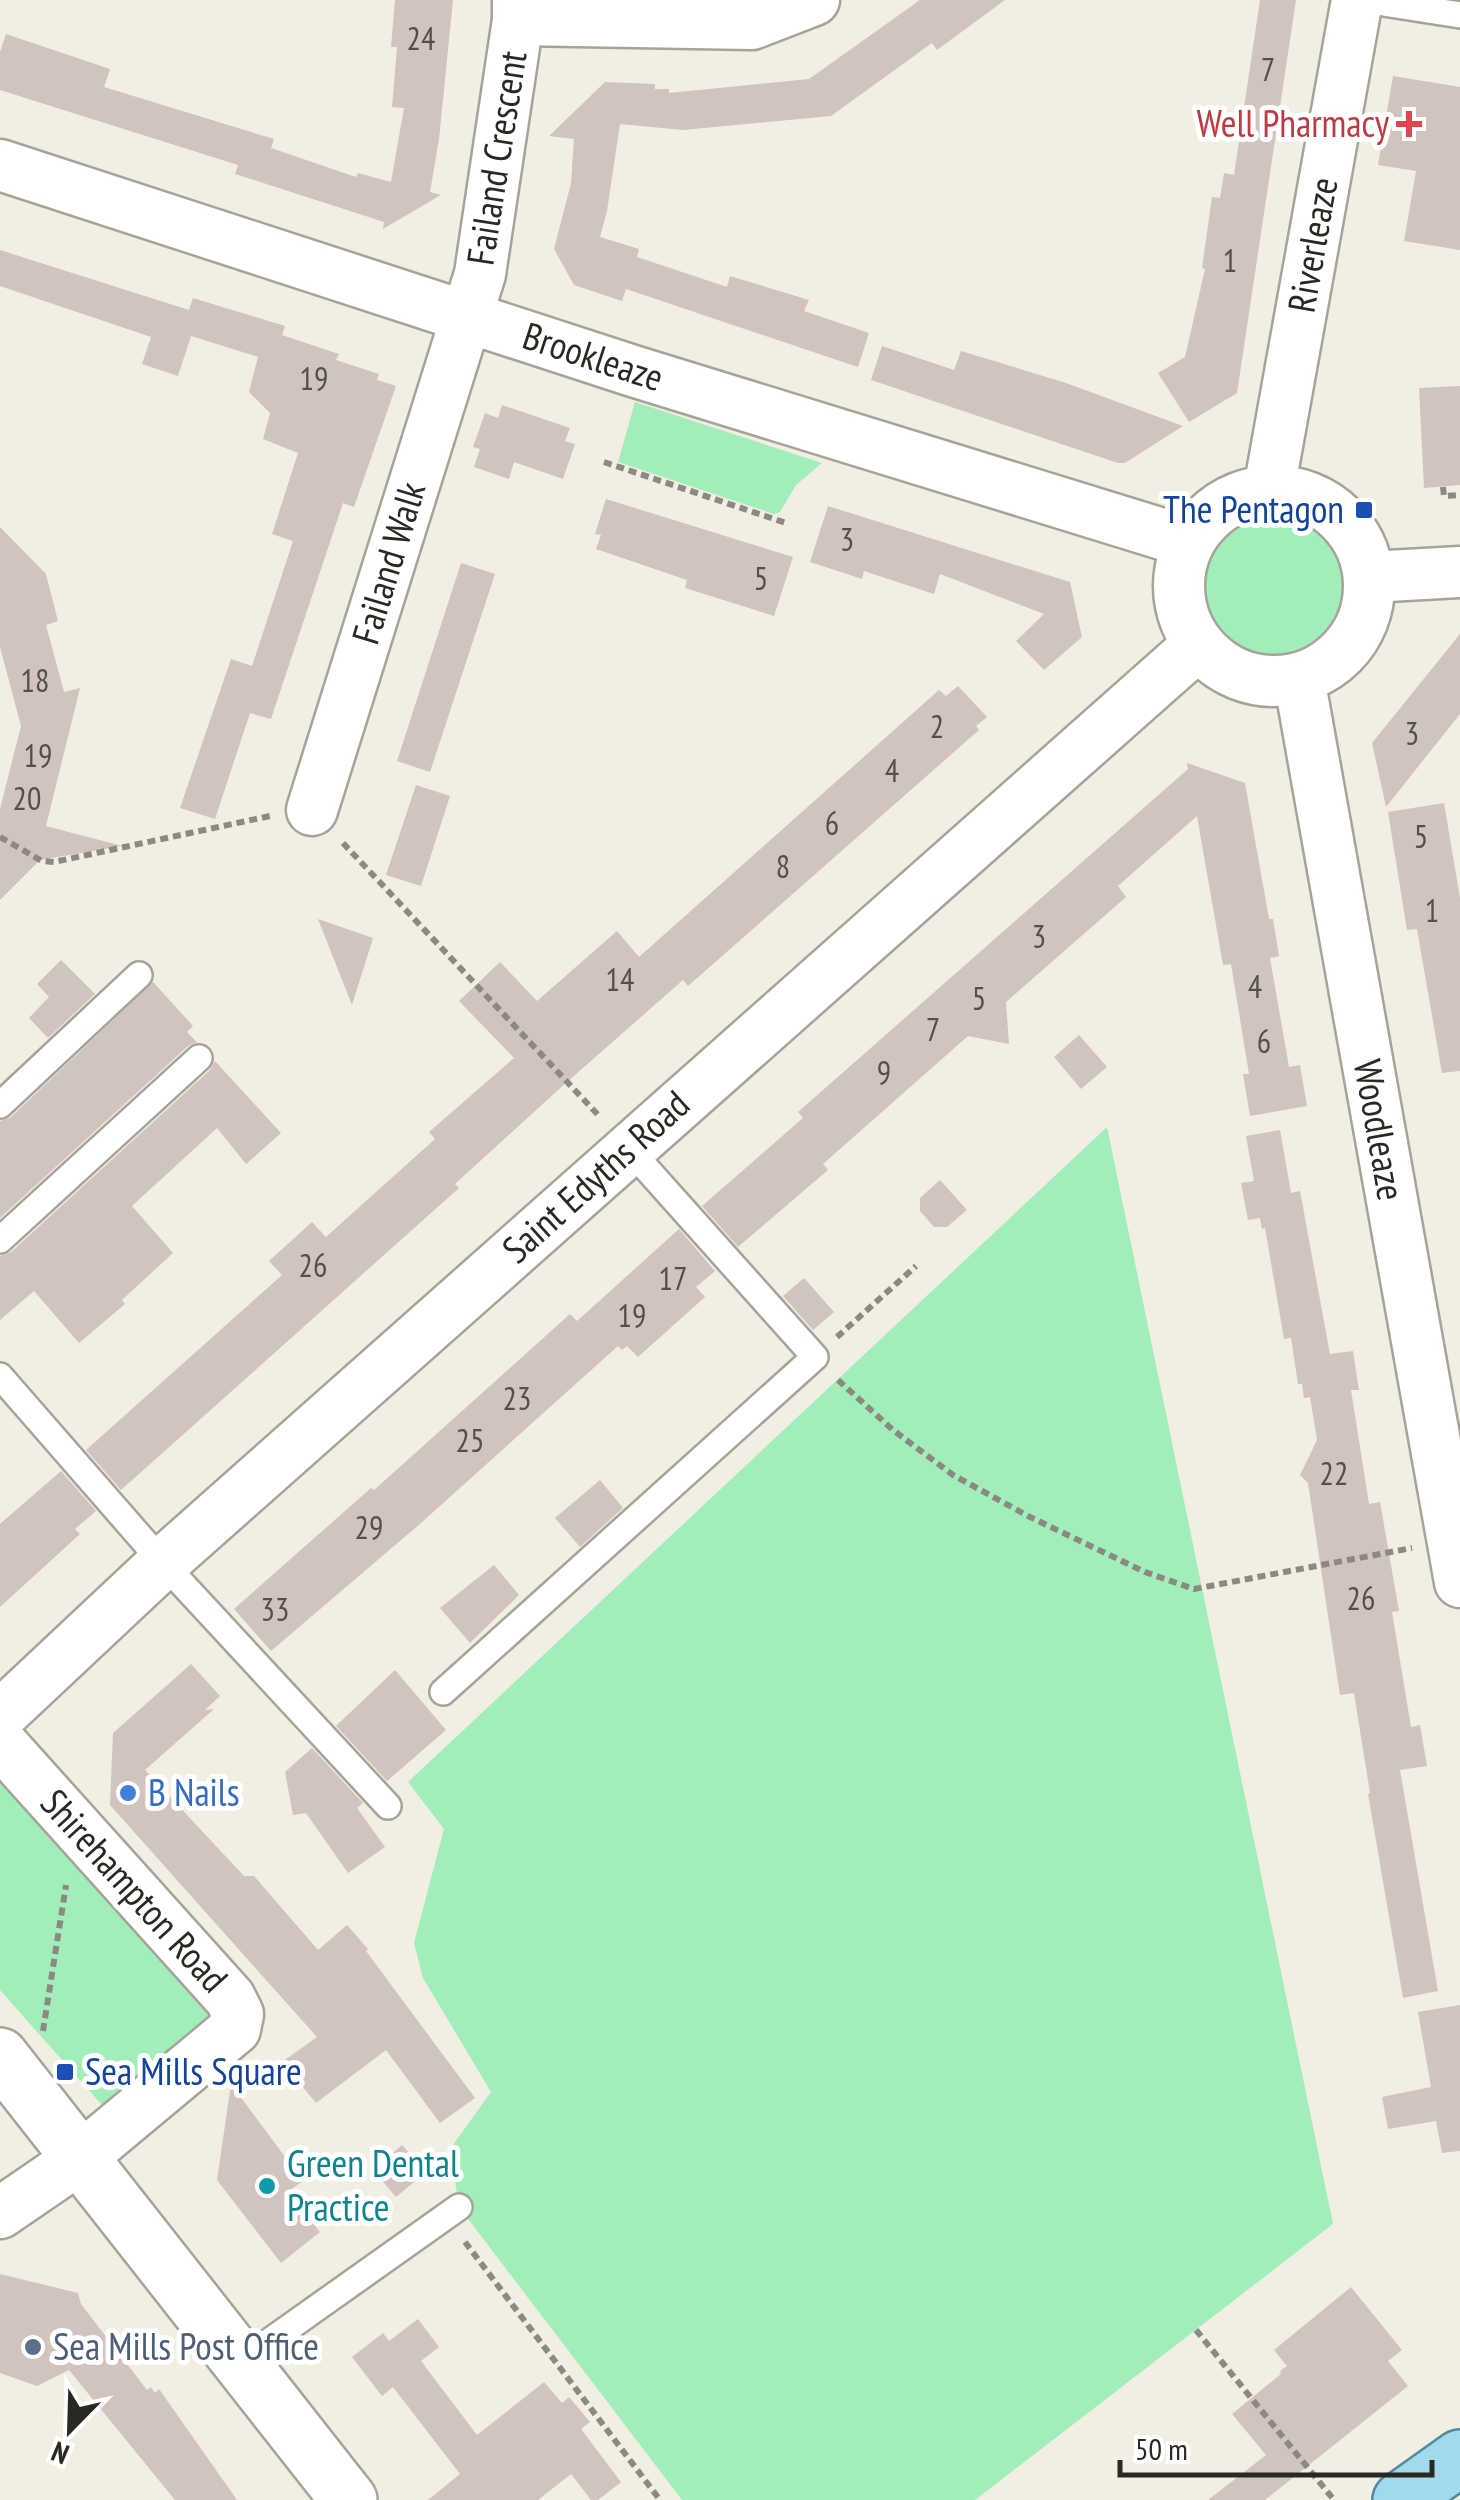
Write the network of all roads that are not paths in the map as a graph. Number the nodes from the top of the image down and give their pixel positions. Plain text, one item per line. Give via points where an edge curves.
1 (814, 0) edge
2 (1360, 0) edge
3 (518, 10) edge
4 (1460, 15) edge
5 (0, 165) edge
6 (467, 316) junction
7 (1269, 490) junction
8 (1188, 542) junction
9 (1460, 572) edge
10 (1370, 577) junction
11 (1198, 644) junction
12 (1299, 678) junction
13 (312, 810) road end
14 (139, 975) dead end
15 (199, 1058) dead end
16 (0, 1104) edge
17 (629, 1148) junction
18 (0, 1240) edge
19 (0, 1376) edge
20 (1457, 1554) edge
21 (163, 1562) junction
22 (442, 1692) dead end
23 (0, 1716) edge
24 (0, 1742) edge
25 (388, 1806) dead end
26 (5, 2062) edge
27 (79, 2158) junction
28 (0, 2212) edge
29 (452, 2212) road end
30 (239, 2363) junction
31 (1460, 2458) edge
32 (349, 2500) edge
33 (1401, 2500) edge

1 - 3 street via 752,24
2 - 4 lane
2 - 7 street, Riverleaze
3 - 6 street, Failand Crescent via 480,274
5 - 6 street, Brookleaze
6 - 8 street, Brookleaze
6 - 13 street, Failand Walk
7 - 8 street via 1236,498 1208,515
7 - 10 street via 1325,504 1363,548
8 - 11 street via 1178,594
9 - 10 street
10 - 12 street via 1360,629 1345,651
11 - 12 street via 1243,676
11 - 17 street, Saint Edyths Road
12 - 20 street, Woodleaze
14 - 16 lane
15 - 18 lane
17 - 21 street, Saint Edyths Road
17 - 22 lane via 814,1356
19 - 21 lane
21 - 23 street, Saint Edyths Road
21 - 25 lane
24 - 27 street, Shirehampton Road via 238,2014 235,2029
26 - 27 main road
27 - 28 street, Shirehampton Road
27 - 30 main road
29 - 30 lane
30 - 32 main road
31 - 33 main road

